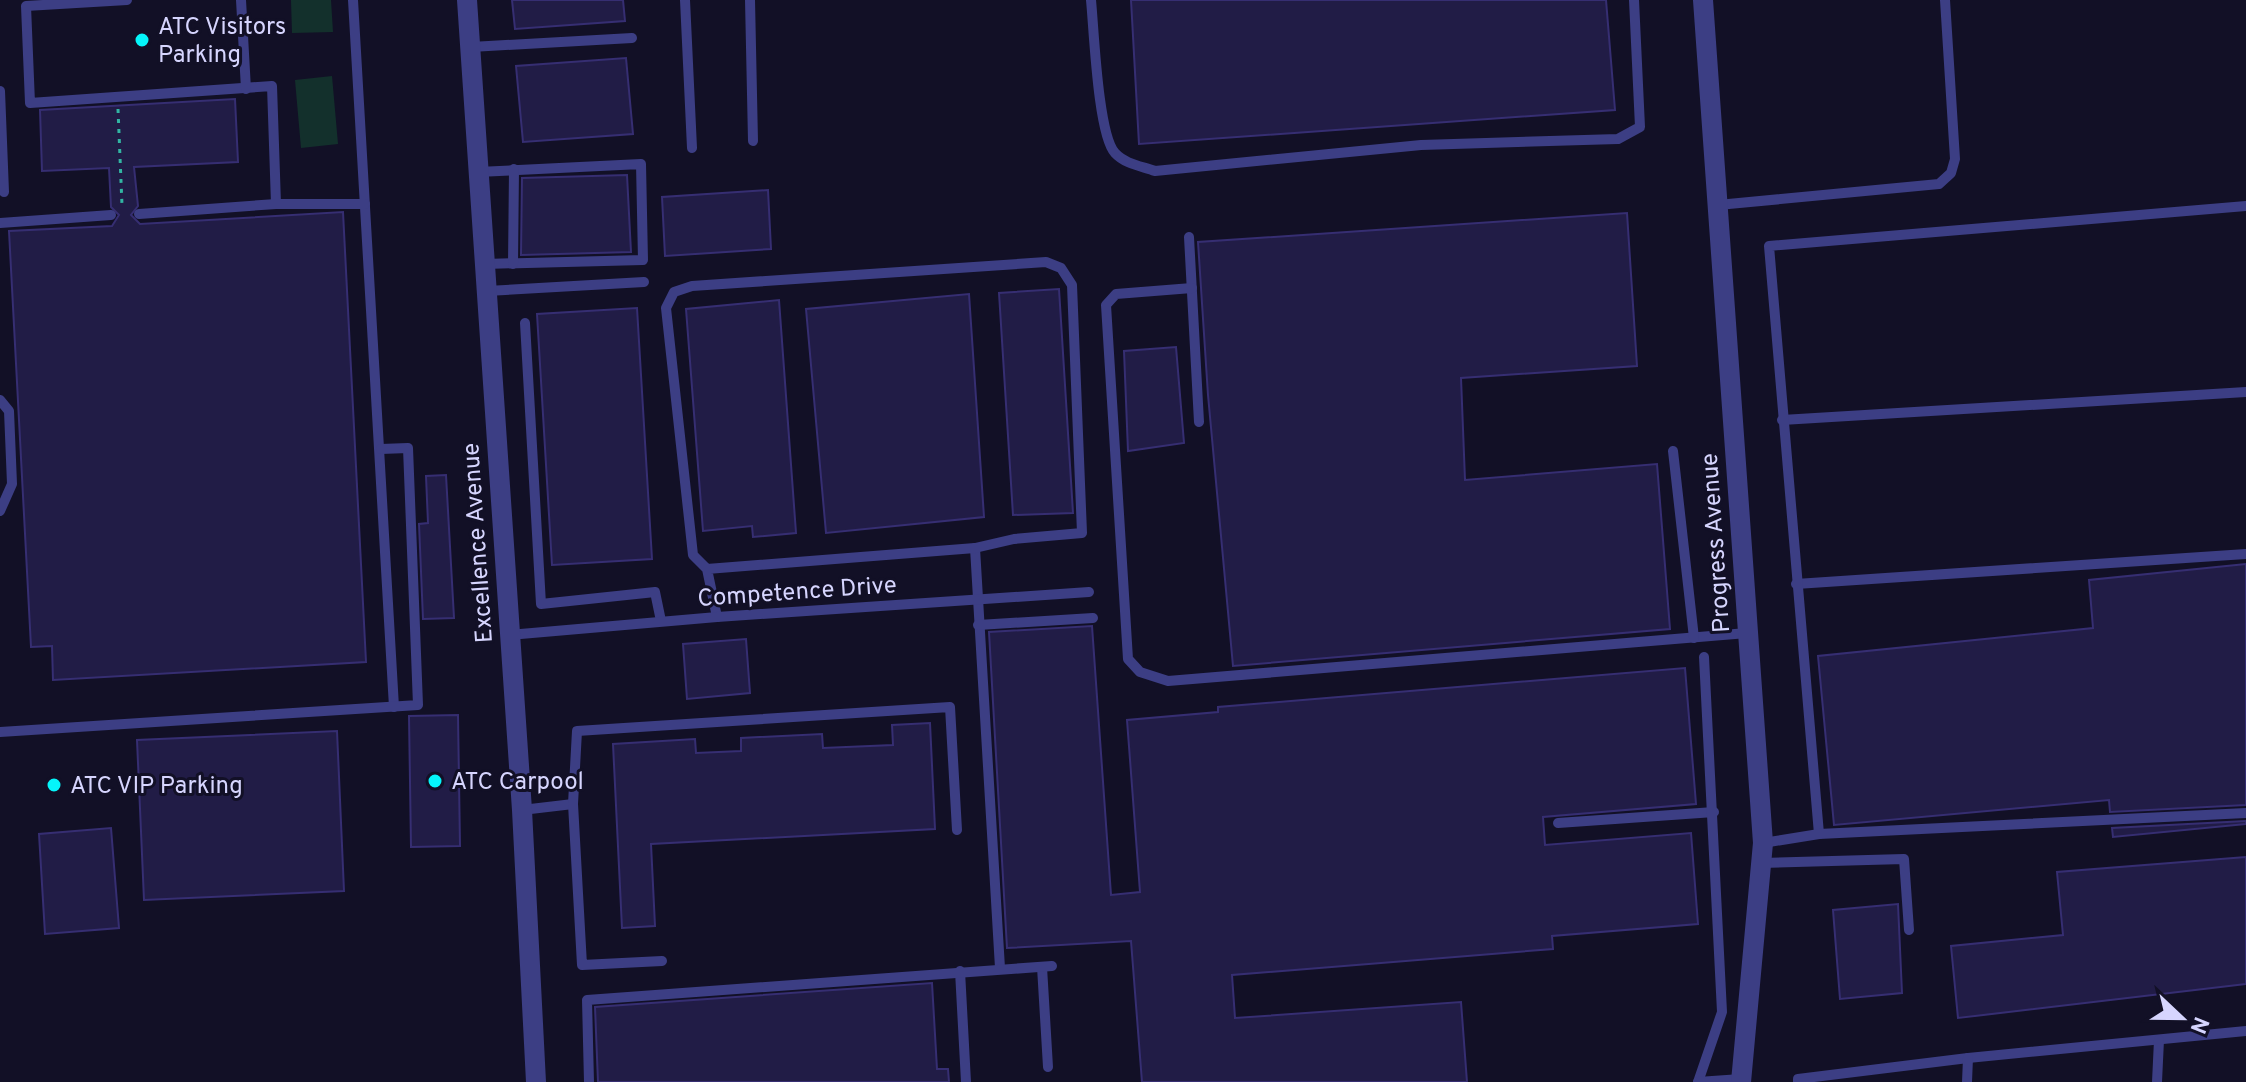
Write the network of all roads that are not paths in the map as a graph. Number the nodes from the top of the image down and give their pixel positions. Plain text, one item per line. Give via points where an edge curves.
1 (127, 0) edge
2 (241, 0) edge
3 (353, 0) edge
4 (467, 0) edge
5 (685, 0) edge
6 (750, 0) edge
7 (1091, 0) edge
8 (1634, 0) edge
9 (1703, 0) edge
10 (1945, 0) edge
11 (632, 38) dead end
12 (471, 47) junction
13 (246, 89) junction
14 (0, 91) edge
15 (753, 141) dead end
16 (692, 148) dead end
17 (514, 169) junction
18 (477, 172) junction
19 (4, 192) dead end
20 (276, 204) junction
21 (365, 204) junction
22 (1718, 205) junction
23 (2246, 206) edge
24 (117, 214) road end
25 (139, 214) dead end
26 (0, 223) edge
27 (1189, 237) dead end
28 (485, 264) junction
29 (513, 264) junction
30 (644, 282) dead end
31 (1192, 288) junction
32 (486, 291) junction
33 (525, 323) dead end
34 (2246, 392) edge
35 (0, 400) edge
36 (1782, 420) junction
37 (1199, 422) dead end
38 (381, 449) junction
39 (1673, 451) dead end
40 (0, 511) edge
41 (975, 548) junction
42 (2246, 554) edge
43 (707, 569) junction
44 (1796, 584) junction
45 (1089, 592) dead end
46 (976, 599) junction
47 (717, 617) junction
48 (1093, 618) dead end
49 (661, 621) junction
50 (978, 625) junction
51 (1747, 633) junction
52 (509, 635) junction
53 (1694, 638) junction
54 (1704, 657) dead end
55 (394, 707) junction
56 (0, 732) edge
57 (573, 804) junction
58 (522, 810) junction
59 (1714, 812) junction
60 (2246, 813) edge
61 (1558, 823) dead end
62 (957, 830) dead end
63 (1819, 834) junction
64 (1762, 853) junction
65 (1909, 930) dead end
66 (662, 961) dead end
67 (1000, 968) junction
68 (960, 971) junction
69 (2246, 1031) edge
70 (2159, 1040) junction
71 (1968, 1058) junction
72 (1048, 1067) dead end
73 (1741, 1080) edge
74 (536, 1082) edge
75 (589, 1082) edge
76 (966, 1082) edge
77 (1698, 1082) edge
78 (1798, 1082) edge
79 (1967, 1082) edge
80 (2157, 1082) edge

1 - 13 lane via 26,6 30,103
2 - 13 lane
3 - 21 lane
4 - 12 street, Excellence Avenue
5 - 16 lane
6 - 15 lane
7 - 8 lane via 1102,116 1113,151 1155,171 1421,145 1618,139 1640,127
9 - 22 street, Progress Avenue
10 - 22 lane via 1955,159 1951,173 1939,184
11 - 12 lane
12 - 18 street, Excellence Avenue
13 - 20 lane via 272,86
14 - 19 lane
17 - 18 lane
17 - 29 lane
17 - 29 lane via 641,164 643,260
18 - 28 street, Excellence Avenue
20 - 21 lane
20 - 25 lane
21 - 38 lane
22 - 51 street, Progress Avenue
23 - 36 lane via 1769,246
24 - 26 lane
27 - 31 lane
28 - 29 lane
28 - 32 street, Excellence Avenue
30 - 32 lane
31 - 37 lane
31 - 53 lane via 1116,294 1106,305 1128,659 1140,672 1168,681
32 - 52 street, Excellence Avenue
33 - 49 lane via 541,604 655,592
34 - 36 lane
35 - 40 lane via 9,411 12,484
36 - 44 lane
38 - 55 lane
38 - 55 lane via 408,448 418,705
39 - 53 lane
41 - 43 lane
41 - 43 lane via 1082,533 1072,285 1061,268 1046,262 692,286 674,292 666,308 687,515 693,555
41 - 46 lane
42 - 44 lane
43 - 47 lane
44 - 63 lane
45 - 46 lane, Competence Drive
46 - 47 lane, Competence Drive
46 - 50 lane
47 - 49 lane, Competence Drive
48 - 50 lane
49 - 52 lane, Competence Drive
50 - 67 lane
51 - 53 lane
51 - 64 street, Progress Avenue
52 - 58 street, Excellence Avenue
54 - 59 lane
55 - 56 lane
57 - 58 lane
57 - 62 lane via 577,731 950,707
57 - 66 lane via 582,965
58 - 74 street, Excellence Avenue
59 - 61 lane
59 - 77 lane via 1722,1012
60 - 63 lane
63 - 64 lane
64 - 65 lane via 1904,859
64 - 73 street, Progress Avenue
67 - 68 lane
67 - 72 lane via 1047,967
68 - 75 lane via 587,1000
68 - 76 lane
69 - 70 lane
70 - 71 lane
70 - 80 lane
71 - 78 lane
71 - 79 lane
73 - 77 lane

